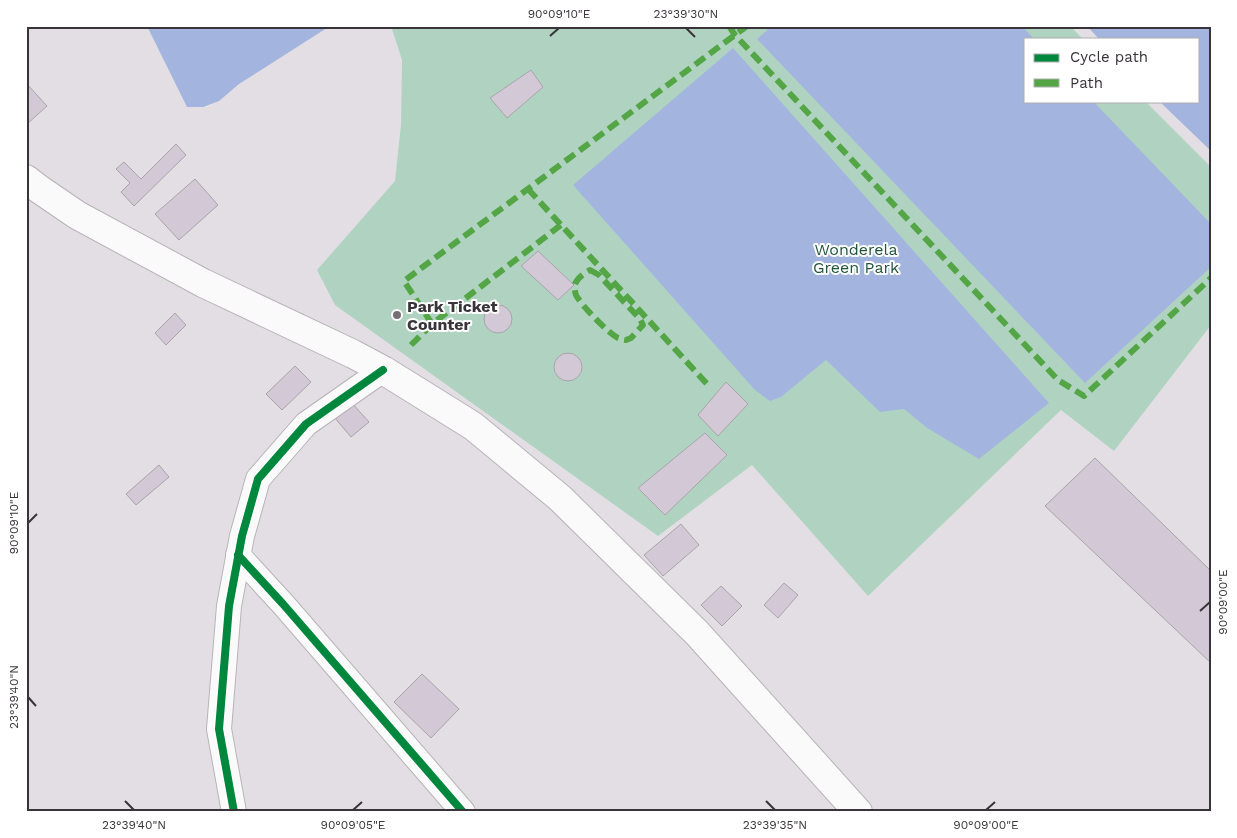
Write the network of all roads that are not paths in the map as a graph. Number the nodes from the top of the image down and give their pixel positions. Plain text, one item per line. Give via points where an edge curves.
1 (30, 187) edge
2 (383, 370) junction
3 (238, 555) junction
4 (234, 812) edge
5 (463, 812) edge
6 (858, 812) edge

1 - 2 main road via 203,283
2 - 3 street via 306,424 258,479
2 - 6 main road via 473,426 560,498 697,633
3 - 4 street via 229,606 220,729
3 - 5 street

